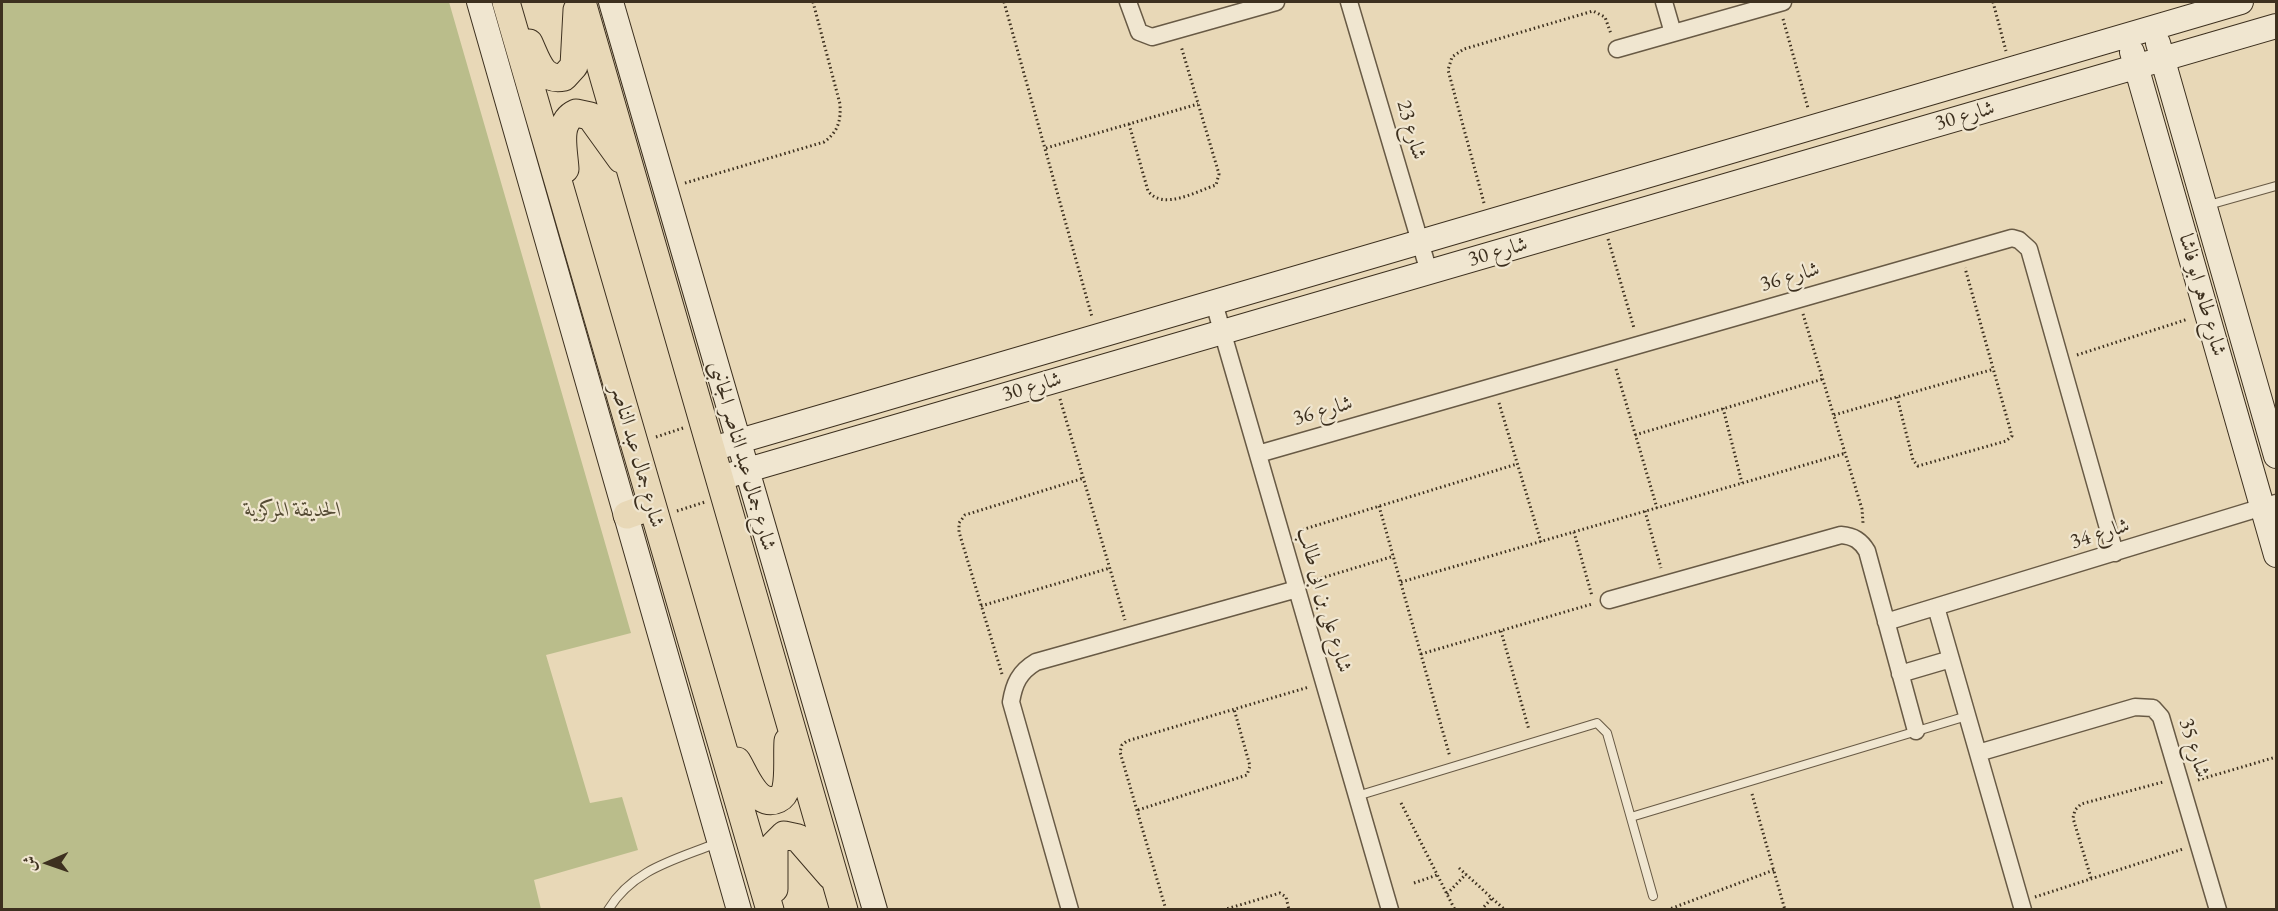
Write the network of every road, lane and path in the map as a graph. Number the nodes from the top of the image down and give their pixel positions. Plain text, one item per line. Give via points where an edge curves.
1 (479, 2) edge
2 (507, 2) edge
3 (577, 2) edge
4 (582, 2) edge
5 (611, 2) edge
6 (813, 2) edge
7 (1004, 2) edge
8 (1128, 2) edge
9 (1276, 2) edge
10 (1350, 2) edge
11 (1664, 2) edge
12 (1781, 2) edge
13 (1992, 2) edge
14 (2241, 2) edge
15 (2277, 26) edge
16 (2154, 27) junction
17 (1176, 30) junction
18 (1673, 33) junction
19 (2127, 36) junction
20 (1617, 49) joint
21 (2162, 57) junction
22 (2136, 66) junction
23 (2011, 70) junction
24 (1198, 104) junction
25 (1129, 124) junction
26 (1813, 128) junction
27 (1046, 148) junction
28 (632, 175) junction
29 (2277, 186) edge
30 (666, 188) junction
31 (2205, 206) junction
32 (567, 213) junction
33 (1603, 221) junction
34 (1490, 222) junction
35 (1420, 242) junction
36 (1960, 252) junction
37 (1429, 272) junction
38 (1798, 298) junction
39 (1214, 303) junction
40 (2207, 313) junction
41 (1223, 332) junction
42 (1098, 336) junction
43 (1639, 344) junction
44 (1611, 352) junction
45 (2061, 360) junction
46 (1994, 369) junction
47 (1823, 379) junction
48 (1055, 381) junction
49 (1494, 386) junction
50 (1897, 397) junction
51 (1723, 408) junction
52 (1834, 415) junction
53 (704, 421) junction
54 (1635, 435) junction
55 (737, 442) junction
56 (634, 444) junction
57 (711, 449) junction
58 (1846, 453) junction
59 (1258, 454) junction
60 (2277, 456) edge
61 (1517, 464) junction
62 (746, 471) junction
63 (1084, 478) junction
64 (1742, 483) junction
65 (722, 487) junction
66 (1379, 506) junction
67 (2270, 506) edge
68 (1657, 508) junction
69 (654, 512) junction
70 (1645, 512) junction
71 (627, 515) junction
72 (1574, 532) junction
73 (1281, 536) junction
74 (1856, 539) junction
75 (1541, 542) junction
76 (2115, 553) junction
77 (2277, 555) edge
78 (1394, 556) junction
79 (1110, 568) junction
80 (1401, 582) junction
81 (1666, 584) junction
82 (1297, 588) junction
83 (1601, 602) junction
84 (981, 606) junction
85 (1936, 607) junction
86 (1886, 622) junction
87 (1501, 631) junction
88 (1130, 636) junction
89 (1421, 654) junction
90 (1951, 659) junction
91 (1900, 674) junction
92 (1324, 683) junction
93 (1011, 702) junction
94 (1234, 709) junction
95 (788, 716) junction
96 (1967, 716) junction
97 (717, 727) junction
98 (1916, 731) junction
99 (1533, 743) junction
100 (1978, 753) junction
101 (2277, 757) edge
102 (1453, 767) junction
103 (1749, 781) junction
104 (2180, 781) junction
105 (1358, 796) junction
106 (1401, 803) dead end
107 (1137, 810) junction
108 (1631, 817) junction
109 (720, 841) junction
110 (2199, 844) junction
111 (1459, 868) dead end
112 (1774, 870) junction
113 (1466, 874) junction
114 (1437, 875) junction
115 (2092, 879) junction
116 (836, 881) junction
117 (1414, 883) dead end
118 (1447, 894) junction
119 (1653, 896) dead end
120 (1492, 898) junction
121 (2021, 905) edge
122 (608, 909) edge
123 (739, 909) edge
124 (770, 909) edge
125 (775, 909) edge
126 (844, 909) edge
127 (875, 909) edge
128 (1070, 909) edge
129 (1166, 909) edge
130 (1223, 909) edge
131 (1289, 909) edge
132 (1390, 909) edge
133 (1455, 909) edge
134 (1481, 909) edge
135 (1505, 909) edge
136 (1667, 909) edge
137 (1785, 909) edge
138 (2218, 909) edge

1 - 71 street
2 - 3 main road via 544,73 557,78 574,66
2 - 32 main road, شارع جمال عبد الناصر
4 - 28 main road
5 - 30 street, شارع جمال عبد الناصر الجانبى
6 - 30 path via 840,104 841,117 832,136 824,142
7 - 27 path
8 - 17 street via 1142,36
9 - 17 street
10 - 35 street, شارع 23
11 - 18 street
12 - 18 street
12 - 26 path
13 - 23 path
14 - 16 street, شارع 30
15 - 21 street, شارع 30
16 - 19 street, شارع 30
16 - 21 street, شارع طاهر ابو فاشا
17 - 24 path
18 - 20 street
19 - 22 street, شارع طاهر ابو فاشا
19 - 23 street, شارع 30
20 - 34 path via 1605,17 1593,11 1464,49 1452,57 1448,70
21 - 22 street, شارع 30
21 - 31 street, شارع طاهر ابو فاشا
22 - 33 street, شارع 30
22 - 40 street, شارع طاهر ابو فاشا
23 - 26 street, شارع 30
24 - 25 path
24 - 25 path via 1220,174 1218,182 1167,201 1156,199 1148,191
25 - 27 path
26 - 34 street, شارع 30
27 - 42 path
28 - 32 main road via 590,116 570,116 563,129
28 - 53 main road
29 - 31 lane
30 - 55 street, شارع جمال عبد الناصر الجانبى
31 - 60 street, شارع طاهر ابو فاشا
32 - 56 main road, شارع جمال عبد الناصر
33 - 37 street, شارع 30
33 - 43 path
34 - 35 street, شارع 30
35 - 37 street, شارع 23
35 - 39 street, شارع 30
36 - 38 street, شارع 36
36 - 45 street, شارع 36 via 2012,238 2025,244
36 - 46 path
37 - 41 street, شارع 30
38 - 43 street, شارع 36
38 - 47 path
39 - 41 street, شارع على بن ابى طالب
39 - 42 street, شارع 30
40 - 45 path
40 - 67 street, شارع طاهر ابو فاشا
41 - 48 street, شارع 30
41 - 59 street, شارع على بن ابى طالب
42 - 55 street, شارع 30
43 - 44 street, شارع 36
44 - 49 street, شارع 36
44 - 54 path
45 - 76 street, شارع 36
46 - 50 path
46 - 50 path via 2012,436 1923,467 1913,460
47 - 51 path
47 - 52 path
48 - 62 street, شارع 30
48 - 63 path
49 - 59 street, شارع 36
49 - 61 path
50 - 52 path
51 - 54 path
51 - 64 path
52 - 58 path
53 - 56 path
53 - 57 main road
54 - 68 path
55 - 57 street, شارع 30
55 - 62 street, شارع جمال عبد الناصر الجانبى
56 - 69 main road, شارع جمال عبد الناصر
57 - 65 main road
58 - 64 path
58 - 74 path via 1864,519
59 - 73 street, شارع على بن ابى طالب
61 - 66 path
61 - 75 path
62 - 65 street, شارع 30
62 - 127 street, شارع جمال عبد الناصر الجانبى
63 - 79 path
63 - 84 path via 961,518 959,532
64 - 68 path
65 - 69 path
65 - 95 main road
66 - 73 path
66 - 78 path
67 - 76 street, شارع 34
67 - 77 street, شارع طاهر ابو فاشا
68 - 70 path
69 - 71 main road
69 - 97 main road, شارع جمال عبد الناصر
70 - 72 path
70 - 81 path
71 - 109 street
72 - 75 path
72 - 83 path
73 - 82 street, شارع على بن ابى طالب
74 - 81 street via 1841,535
74 - 86 street via 1867,551
75 - 80 path
76 - 85 street, شارع 34
78 - 80 path
78 - 82 path
79 - 84 path
79 - 88 path
80 - 89 path
81 - 83 street
82 - 88 street
82 - 92 street, شارع على بن ابى طالب
83 - 87 path
84 - 93 path
85 - 86 street, شارع 34
85 - 90 street
86 - 91 street
87 - 89 path
87 - 99 path
88 - 93 street via 1025,669 1017,678
89 - 102 path
90 - 91 street
90 - 96 street
91 - 98 street
92 - 94 path
92 - 105 street, شارع على بن ابى طالب
93 - 128 street
94 - 107 path via 1250,766 1247,775
94 - 107 path via 1124,742 1120,752
95 - 97 main road via 786,787 783,795 772,801 757,795
95 - 116 main road
96 - 98 lane
96 - 100 street
97 - 124 main road, شارع جمال عبد الناصر
98 - 103 lane
99 - 102 lane
99 - 108 lane via 1592,723 1602,725 1608,733
100 - 104 street, شارع 35 via 2147,706 2161,717
100 - 121 street
101 - 104 path
102 - 105 lane
103 - 108 lane
103 - 112 path
104 - 110 street, شارع 35
104 - 115 path via 2081,804 2075,810 2073,818
105 - 132 street, شارع على بن ابى طالب
106 - 114 path
107 - 129 path
108 - 119 lane
109 - 122 lane via 637,876
109 - 123 street
110 - 115 path
110 - 138 street, شارع 35
111 - 113 path
112 - 136 path
112 - 137 path
113 - 118 path
113 - 120 path
114 - 117 path
114 - 118 path
115 - 121 path
116 - 125 main road via 798,838 784,835 776,840 773,850
116 - 126 main road
118 - 133 path
120 - 134 path
120 - 135 path
130 - 131 path via 1277,894 1286,897

